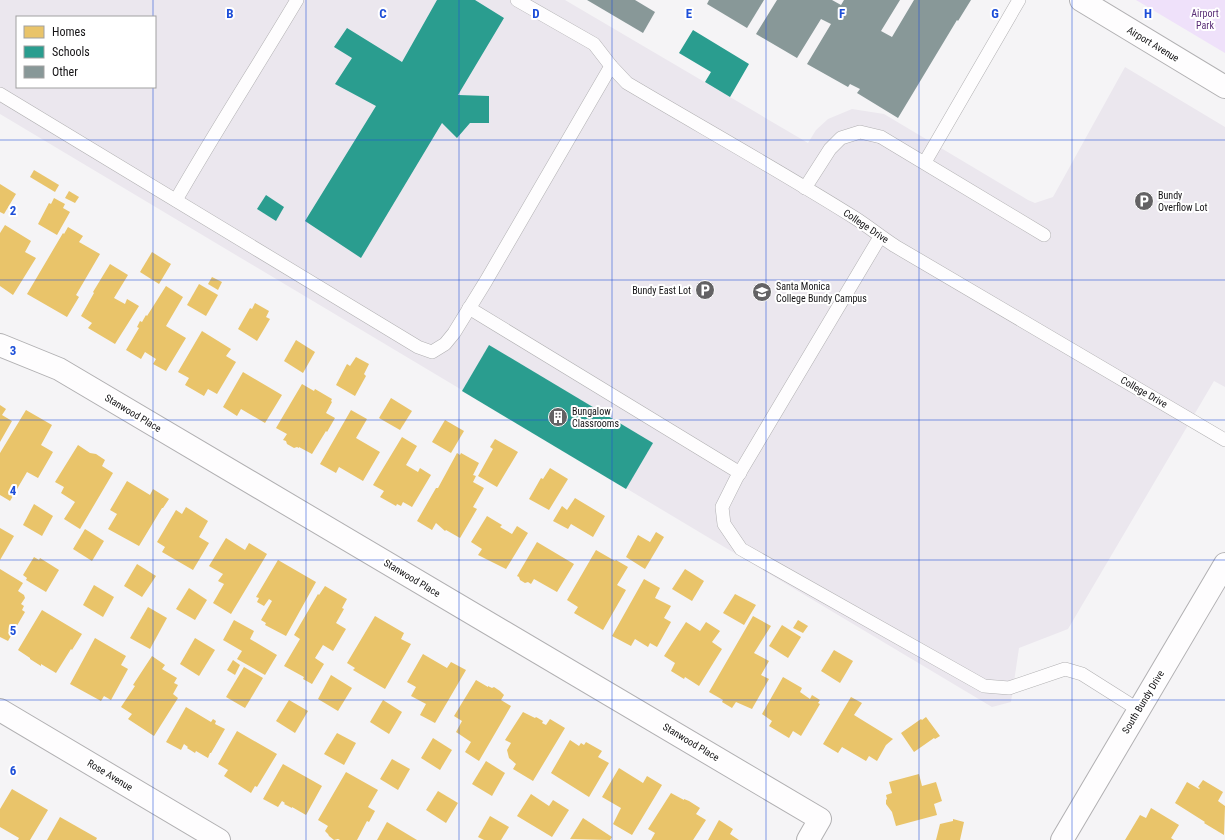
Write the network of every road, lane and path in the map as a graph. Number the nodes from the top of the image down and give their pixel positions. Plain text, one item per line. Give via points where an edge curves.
1 (297, 0) edge
2 (517, 0) edge
3 (1019, 0) edge
4 (1081, 0) edge
5 (611, 66) junction
6 (1225, 87) edge
7 (0, 94) edge
8 (925, 162) junction
9 (805, 188) junction
10 (176, 200) junction
11 (1044, 236) dead end
12 (880, 237) junction
13 (469, 308) junction
14 (0, 345) edge
15 (1225, 440) edge
16 (740, 473) junction
17 (1225, 564) edge
18 (0, 710) edge
19 (1139, 710) junction
20 (220, 840) edge
21 (808, 840) edge
22 (1062, 840) edge

1 - 10 lane via 205,148
2 - 5 lane, College Drive via 594,44
3 - 8 lane
4 - 6 street, Airport Avenue
5 - 9 lane, College Drive via 627,83
5 - 13 lane
7 - 10 lane
8 - 9 lane via 881,137 860,132 841,138
8 - 11 lane
9 - 12 lane, College Drive via 857,219
10 - 13 lane via 418,347 432,352 445,344
12 - 15 lane, College Drive
12 - 16 lane
13 - 16 lane
14 - 21 street, Stanwood Place via 59,369 820,819
16 - 19 lane via 722,507 724,524 741,549 984,686 1009,688 1065,669 1082,674
17 - 19 street, South Bundy Drive
18 - 20 street, Rose Avenue
19 - 22 street, South Bundy Drive

